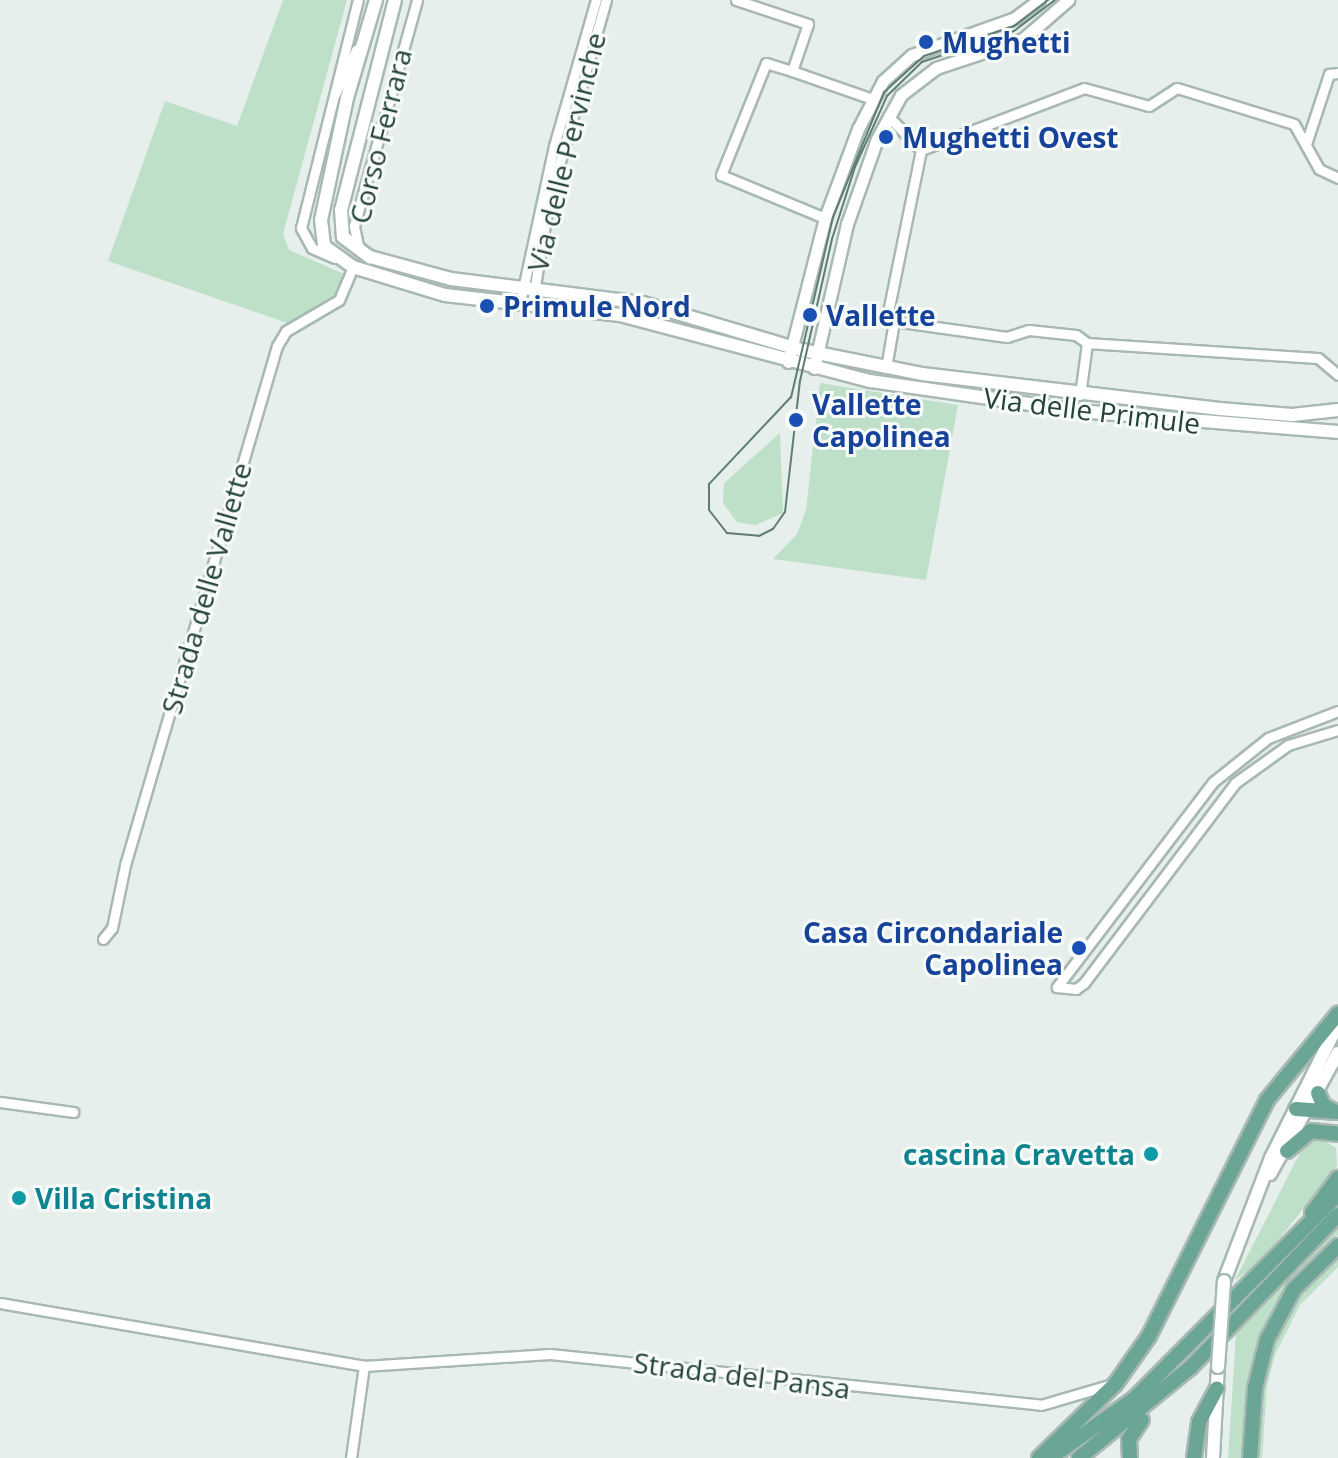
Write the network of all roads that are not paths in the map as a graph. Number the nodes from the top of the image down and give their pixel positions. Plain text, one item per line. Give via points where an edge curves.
1 (358, 0) edge
2 (376, 0) edge
3 (395, 0) edge
4 (417, 0) edge
5 (596, 0) edge
6 (606, 0) edge
7 (736, 0) edge
8 (1039, 0) edge
9 (1068, 0) edge
10 (749, 2) edge
11 (369, 21) junction
12 (792, 71) junction
13 (1338, 73) edge
14 (872, 99) junction
15 (326, 113) junction
16 (888, 116) junction
17 (1306, 144) junction
18 (921, 150) junction
19 (1338, 178) edge
20 (825, 218) junction
21 (359, 250) junction
22 (335, 258) junction
23 (353, 267) junction
24 (527, 288) junction
25 (526, 304) junction
26 (894, 321) junction
27 (1087, 343) junction
28 (794, 348) junction
29 (815, 353) junction
30 (788, 362) junction
31 (814, 368) junction
32 (886, 368) junction
33 (1338, 375) edge
34 (1080, 395) junction
35 (1078, 411) junction
36 (1338, 413) edge
37 (1338, 432) edge
38 (1338, 711) edge
39 (1338, 730) edge
40 (103, 939) dead end
41 (1336, 1020) edge
42 (1338, 1053) edge
43 (1318, 1093) junction
44 (0, 1102) edge
45 (1302, 1110) junction
46 (73, 1112) dead end
47 (1336, 1112) edge
48 (1338, 1134) edge
49 (1287, 1151) junction
50 (1268, 1177) junction
51 (1338, 1178) edge
52 (1338, 1194) edge
53 (1338, 1215) edge
54 (1300, 1233) junction
55 (1335, 1253) edge
56 (0, 1303) edge
57 (364, 1366) junction
58 (1191, 1367) junction
59 (1116, 1383) junction
60 (1217, 1388) junction
61 (351, 1458) edge
62 (1039, 1458) edge
63 (1050, 1458) edge
64 (1079, 1458) edge
65 (1130, 1458) edge
66 (1194, 1458) edge
67 (1213, 1458) edge
68 (1250, 1458) edge

1 - 15 street, Corso Ferrara
2 - 11 main road, Corso Ferrara
3 - 21 main road, Corso Ferrara via 341,210 343,237
4 - 21 street, Corso Ferrara via 354,226
5 - 24 street, Via delle Pervinche via 554,146
6 - 24 street, Via delle Pervinche
7 - 10 street
8 - 14 street via 1015,18 912,55
9 - 16 street via 1023,39 923,74
10 - 12 street via 808,24
11 - 15 street, Corso Ferrara
11 - 22 main road, Corso Ferrara via 321,220 324,246
12 - 14 street
12 - 20 street via 766,63 721,175
13 - 17 street via 1329,74
14 - 20 street
15 - 22 street, Corso Ferrara via 301,228 312,248
16 - 18 street
16 - 29 street via 847,224
17 - 18 street via 1294,124 1185,89 1168,90 1149,106 1095,88
17 - 19 street via 1319,169
18 - 26 street via 888,312
20 - 28 street
21 - 24 main road, Via delle Primule via 432,276
22 - 23 main road, Via delle Primule
23 - 25 main road, Via delle Primule via 445,295
23 - 40 street, Strada delle Vallette via 339,300 286,331 277,346 125,865 112,928
24 - 25 street, Via delle Pervinche
24 - 28 main road, Via delle Primule via 643,303
25 - 30 main road, Via delle Primule via 620,315
26 - 27 street via 1007,337 1029,330 1076,335
26 - 32 street
27 - 33 street via 1318,358
27 - 34 street, Via delle Primule
28 - 29 main road, Via delle Primule
28 - 30 street
29 - 31 street
29 - 32 main road, Via delle Primule
30 - 31 main road, Via delle Primule
31 - 35 main road, Via delle Primule
32 - 34 main road, Via delle Primule
34 - 35 main road
34 - 36 main road, Via delle Primule via 1292,415
35 - 37 main road, Via delle Primule
38 - 39 street via 1268,738 1213,782 1057,987 1076,989 1084,983 1235,783 1288,745
41 - 45 main road
41 - 59 main road via 1267,1100 1149,1336
42 - 43 main road
43 - 45 main road
43 - 47 main road via 1323,1105
44 - 46 street
45 - 47 main road
45 - 49 main road
45 - 50 main road
48 - 49 main road via 1311,1131
49 - 50 main road
50 - 60 main road, bridge via 1224,1281
51 - 54 main road
52 - 54 main road
53 - 58 main road
54 - 63 main road via 1134,1399
55 - 68 main road via 1294,1289 1267,1340 1255,1388
56 - 57 street, Strada del Pansa
57 - 59 street, Strada del Pansa via 550,1354 1041,1405
57 - 61 street
58 - 64 main road
58 - 65 main road via 1178,1391 1134,1427
59 - 62 main road
60 - 66 main road via 1199,1422
60 - 67 main road

